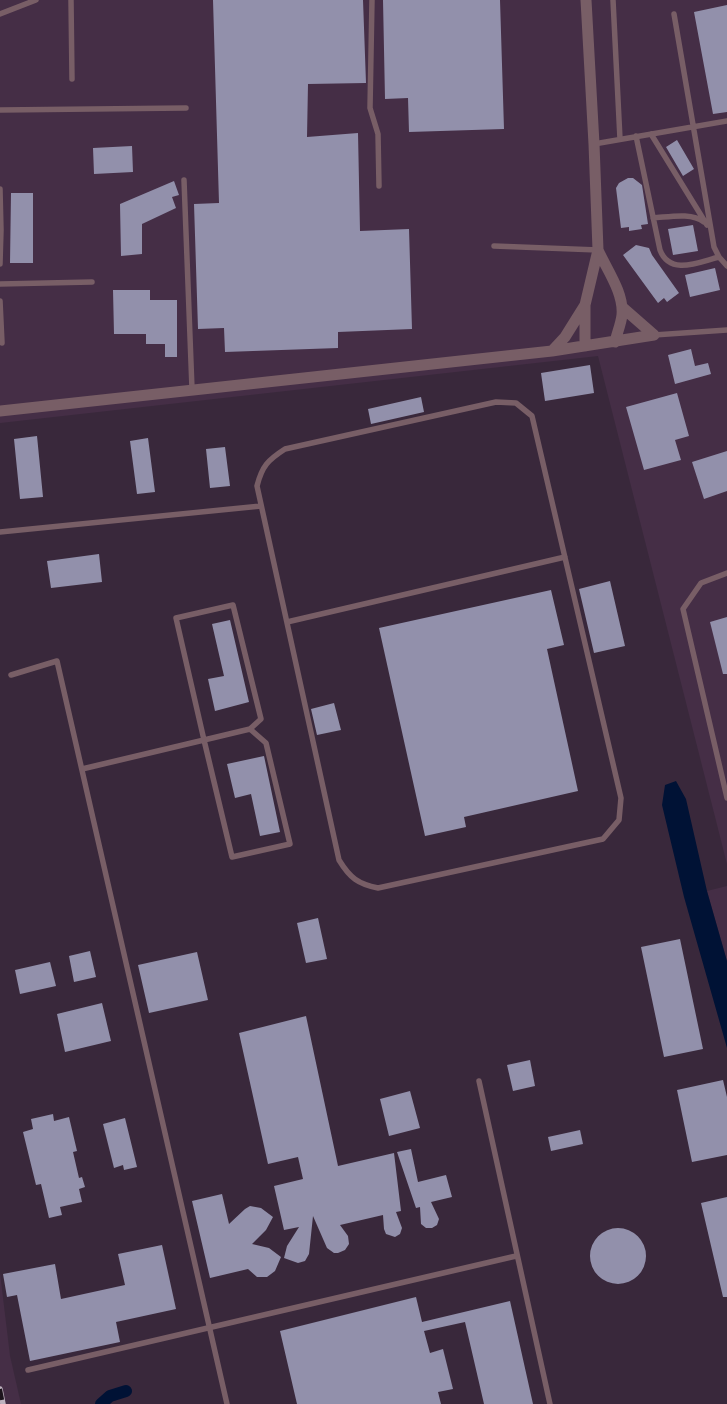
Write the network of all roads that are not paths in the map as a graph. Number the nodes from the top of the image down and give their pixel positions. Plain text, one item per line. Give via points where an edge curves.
1 (36, 0) edge
2 (71, 0) edge
3 (372, 0) edge
4 (586, 0) edge
5 (613, 0) edge
6 (0, 14) edge
7 (674, 14) dead end
8 (72, 79) dead end
9 (186, 108) dead end
10 (0, 110) edge
11 (727, 121) edge
12 (693, 127) junction
13 (651, 134) junction
14 (636, 136) junction
15 (620, 139) junction
16 (594, 144) junction
17 (184, 180) dead end
18 (380, 186) dead end
19 (0, 189) edge
20 (653, 218) junction
21 (706, 225) junction
22 (1, 230) edge
23 (713, 239) junction
24 (494, 246) dead end
25 (598, 250) junction
26 (719, 257) junction
27 (0, 264) edge
28 (727, 266) edge
29 (92, 282) dead end
30 (0, 284) edge
31 (0, 301) edge
32 (585, 305) junction
33 (622, 307) junction
34 (727, 330) edge
35 (654, 335) junction
36 (615, 342) junction
37 (2, 343) dead end
38 (585, 346) junction
39 (552, 351) junction
40 (192, 389) junction
41 (0, 411) edge
42 (261, 506) junction
43 (0, 532) edge
44 (565, 557) junction
45 (727, 572) edge
46 (287, 622) junction
47 (11, 675) dead end
48 (250, 730) junction
49 (204, 740) junction
50 (82, 769) junction
51 (727, 798) edge
52 (479, 1081) dead end
53 (516, 1256) junction
54 (210, 1328) junction
55 (28, 1370) dead end
56 (227, 1404) edge
57 (550, 1404) edge

1 - 6 lane
2 - 8 lane
3 - 18 lane via 370,108 378,134
4 - 16 street
5 - 15 lane
7 - 12 lane
9 - 10 lane
11 - 12 lane
12 - 13 lane
12 - 23 lane
13 - 14 lane
13 - 21 lane
14 - 15 lane
14 - 20 lane
15 - 16 lane
16 - 25 street
17 - 40 lane
19 - 22 lane
20 - 21 lane via 690,216
20 - 26 lane via 660,250 670,264 679,266
21 - 23 lane
22 - 27 lane
23 - 26 lane
24 - 25 lane
25 - 32 street
25 - 33 street
26 - 28 lane
29 - 30 lane
31 - 37 lane
32 - 38 street
32 - 39 street
33 - 35 street
33 - 36 street
34 - 35 lane
35 - 36 street
36 - 38 street
38 - 39 street
39 - 40 street
40 - 41 street
42 - 43 lane
42 - 44 lane via 257,486 261,470 272,457 285,449 496,402 516,403 532,416
42 - 46 lane
44 - 46 lane
44 - 46 lane via 621,798 619,820 603,839 378,888 362,885 347,873 339,860
45 - 51 lane via 701,583 683,609
47 - 50 lane via 57,661
48 - 49 lane
48 - 49 lane via 266,743 290,844 232,857
48 - 49 lane via 261,719 233,605 176,618
49 - 50 lane
50 - 54 lane
52 - 53 lane
53 - 54 lane
53 - 57 lane
54 - 55 lane
54 - 56 lane

